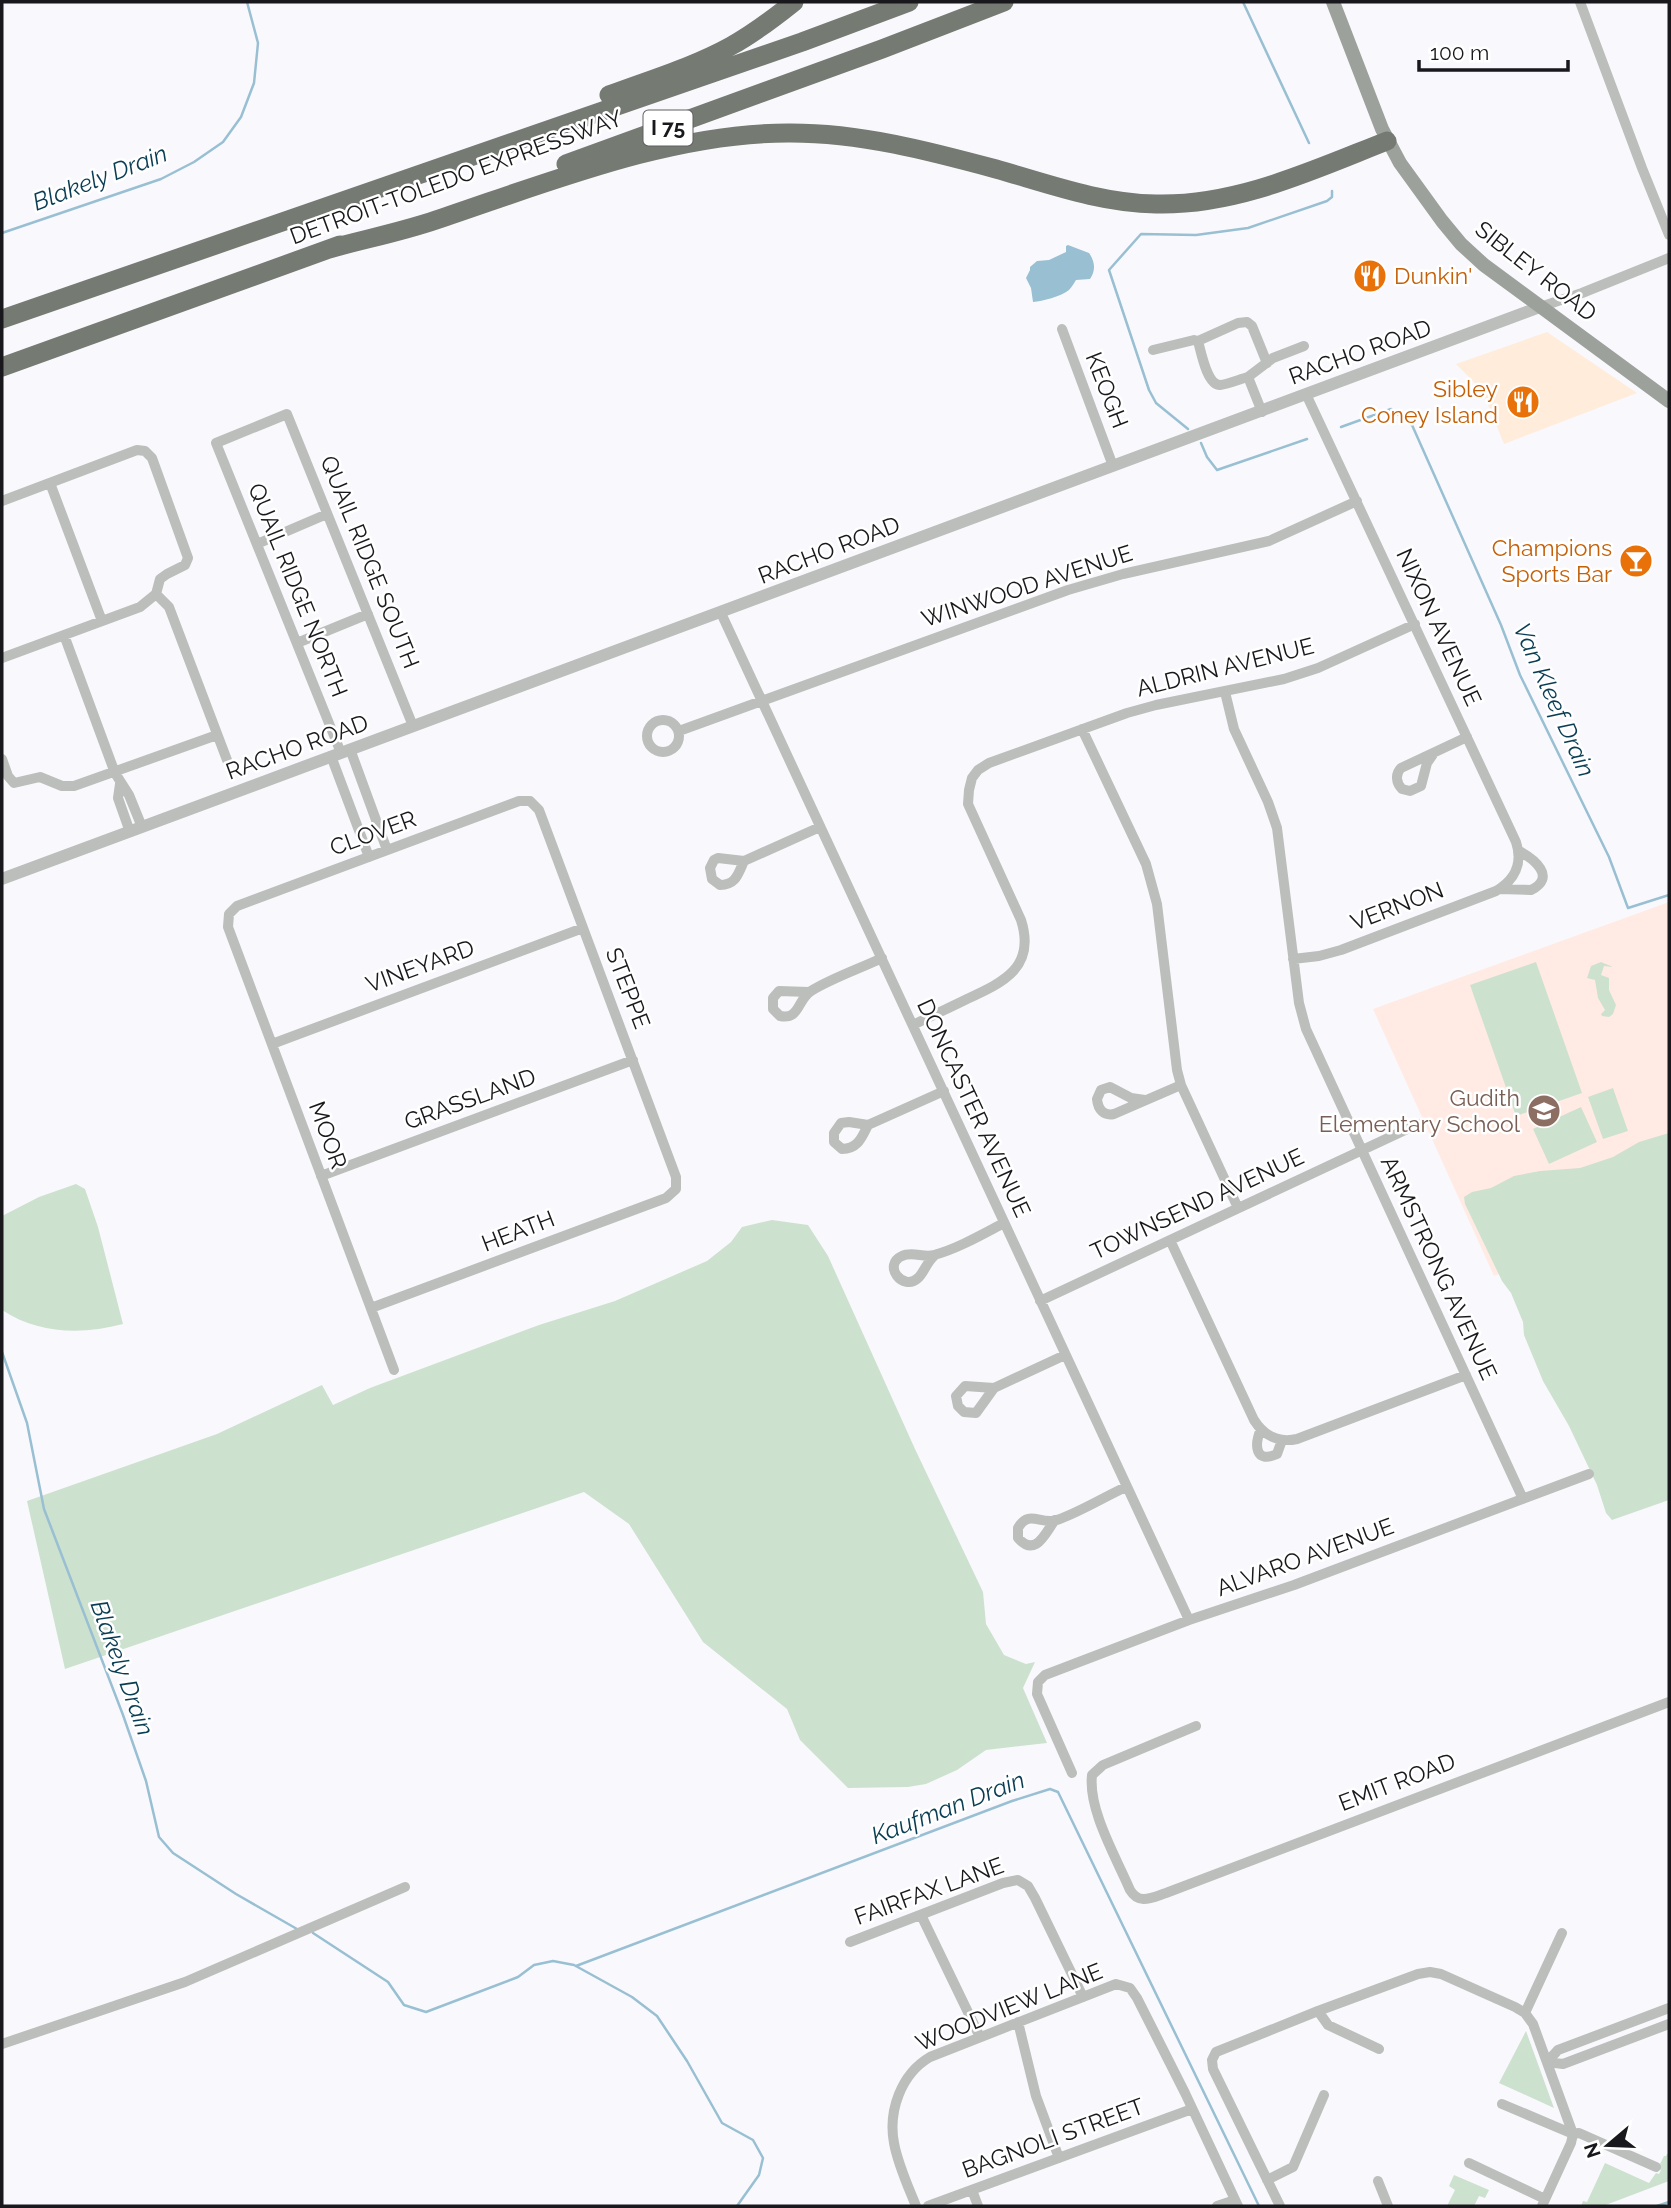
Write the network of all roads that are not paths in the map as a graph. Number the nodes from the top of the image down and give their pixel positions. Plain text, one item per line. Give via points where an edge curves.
1 (794, 2) edge
2 (909, 2) edge
3 (1004, 2) edge
4 (1333, 2) edge
5 (1580, 2) edge
6 (1387, 141) junction
7 (350, 198) junction
8 (1669, 235) edge
9 (329, 249) junction
10 (1669, 258) edge
11 (1540, 307) junction
12 (2, 318) edge
13 (1062, 329) dead end
14 (1198, 341) junction
15 (1304, 346) dead end
16 (1153, 350) dead end
17 (1267, 363) junction
18 (2, 367) edge
19 (1248, 377) junction
20 (1306, 394) junction
21 (1669, 401) edge
22 (1262, 412) junction
23 (288, 414) joint
24 (1113, 466) junction
25 (50, 483) junction
26 (2, 501) edge
27 (1357, 501) junction
28 (327, 514) junction
29 (257, 544) junction
30 (156, 594) junction
31 (721, 613) junction
32 (368, 614) junction
33 (102, 621) junction
34 (1415, 624) junction
35 (64, 635) junction
36 (297, 643) junction
37 (2, 645) edge
38 (4, 657) edge
39 (1225, 692) junction
40 (762, 701) junction
41 (413, 726) junction
42 (1082, 729) junction
43 (678, 731) dead end
44 (217, 735) junction
45 (1467, 737) junction
46 (341, 753) junction
47 (1434, 753) dead end
48 (2, 759) edge
49 (227, 760) dead end
50 (114, 773) junction
51 (535, 804) joint
52 (820, 827) junction
53 (136, 829) junction
54 (387, 850) junction
55 (1519, 850) junction
56 (369, 857) junction
57 (744, 861) dead end
58 (2, 879) edge
59 (1500, 889) junction
60 (229, 914) joint
61 (583, 928) junction
62 (881, 958) junction
63 (1293, 959) junction
64 (809, 992) dead end
65 (913, 1025) junction
66 (272, 1044) junction
67 (633, 1060) junction
68 (1181, 1085) junction
69 (944, 1091) junction
70 (1145, 1100) dead end
71 (1418, 1124) dead end
72 (868, 1125) dead end
73 (1367, 1149) junction
74 (321, 1176) junction
75 (676, 1189) joint
76 (1238, 1208) junction
77 (1004, 1223) junction
78 (1170, 1240) junction
79 (934, 1256) dead end
80 (1040, 1301) junction
81 (371, 1308) junction
82 (1065, 1355) junction
83 (394, 1370) dead end
84 (1466, 1375) junction
85 (994, 1388) dead end
86 (1261, 1430) junction
87 (1282, 1440) junction
88 (1589, 1474) dead end
89 (1126, 1487) junction
90 (1523, 1499) junction
91 (1055, 1520) dead end
92 (1189, 1620) junction
93 (1669, 1702) edge
94 (1196, 1726) dead end
95 (1072, 1773) dead end
96 (405, 1887) dead end
97 (921, 1915) junction
98 (1562, 1933) dead end
99 (850, 1942) dead end
100 (1083, 1997) junction
101 (1669, 2008) edge
102 (1318, 2011) junction
103 (1525, 2013) junction
104 (1018, 2022) junction
105 (1669, 2024) edge
106 (1609, 2031) junction
107 (980, 2037) junction
108 (2, 2044) edge
109 (1614, 2045) junction
110 (1379, 2049) dead end
111 (1547, 2062) junction
112 (1324, 2095) dead end
113 (1502, 2104) dead end
114 (1192, 2109) junction
115 (1573, 2134) junction
116 (1059, 2158) junction
117 (1469, 2163) dead end
118 (1656, 2167) dead end
119 (1267, 2179) junction
120 (1378, 2181) dead end
121 (972, 2190) junction
122 (1236, 2203) edge
123 (1544, 2203) edge
124 (916, 2206) edge
125 (928, 2206) edge
126 (978, 2206) edge
127 (1217, 2206) edge
128 (1280, 2206) edge
129 (1388, 2206) edge

1 - 7 highway via 731,47 693,64 445,155
2 - 7 highway, DETROIT-TOLEDO EXPRESSWAY / I 75
3 - 9 highway, DETROIT-TOLEDO EXPRESSWAY / I 75
4 - 6 main road, SIBLEY ROAD
5 - 8 street
6 - 9 highway via 1254,191 1155,204 1093,197 877,140 789,133 740,135 656,151 432,222
6 - 11 main road, SIBLEY ROAD via 1461,244
7 - 12 highway, DETROIT-TOLEDO EXPRESSWAY / I 75
9 - 18 highway, DETROIT-TOLEDO EXPRESSWAY / I 75
10 - 11 street, RACHO ROAD
11 - 20 street, RACHO ROAD
11 - 21 main road, SIBLEY ROAD
13 - 24 street, KEOGH
14 - 16 street
14 - 17 street via 1247,322
14 - 19 street via 1209,379 1215,384
15 - 17 street
17 - 19 street
19 - 22 street
20 - 22 street, RACHO ROAD
20 - 27 street, NIXON AVENUE
22 - 24 street, RACHO ROAD
23 - 28 street, QUAIL RIDGE SOUTH
23 - 29 street, QUAIL RIDGE NORTH via 216,443
24 - 31 street, RACHO ROAD
25 - 26 street
25 - 30 street via 137,450 152,458 188,555 185,565 160,579
25 - 33 street
27 - 34 street, NIXON AVENUE
27 - 40 street, WINWOOD AVENUE via 1269,541 1068,590
28 - 29 street
28 - 32 street, QUAIL RIDGE SOUTH
29 - 36 street, QUAIL RIDGE NORTH
30 - 33 street via 140,607
30 - 44 street via 169,607
31 - 40 street, DONCASTER AVENUE
31 - 41 street, RACHO ROAD
32 - 36 street
32 - 41 street, QUAIL RIDGE SOUTH
33 - 35 street
34 - 39 street, ALDRIN AVENUE via 1318,668
34 - 45 street, NIXON AVENUE
35 - 38 street
35 - 50 street
36 - 46 street, QUAIL RIDGE NORTH
37 - 38 street
39 - 42 street, ALDRIN AVENUE via 1156,705
39 - 63 street, ARMSTRONG AVENUE via 1234,729 1277,828
40 - 43 street, WINWOOD AVENUE
40 - 52 street, DONCASTER AVENUE
41 - 46 street, RACHO ROAD
42 - 65 street, ALDRIN AVENUE via 989,763 972,778 968,804 1021,920 1025,948 1019,964 1002,983
42 - 68 street via 1152,882
44 - 49 street
44 - 50 street
45 - 47 street
45 - 55 street, NIXON AVENUE
46 - 53 street, RACHO ROAD
46 - 54 street
46 - 56 street
48 - 50 street via 14,783 40,777 74,786
50 - 53 street via 120,784 118,798
51 - 54 street, CLOVER via 519,801
51 - 61 street, STEPPE
52 - 57 street
52 - 62 street, DONCASTER AVENUE
53 - 58 street, RACHO ROAD
54 - 56 street, CLOVER
55 - 59 street, VERNON via 1511,879
55 - 59 street, NIXON AVENUE via 1540,868 1541,882 1531,890
56 - 60 street, CLOVER via 237,906
59 - 63 street, VERNON via 1341,950
60 - 66 street, MOOR via 228,927
61 - 66 street, VINEYARD
61 - 67 street, STEPPE
62 - 64 street
62 - 65 street, DONCASTER AVENUE
63 - 73 street, ARMSTRONG AVENUE via 1306,1029
65 - 69 street, DONCASTER AVENUE
66 - 74 street, MOOR
67 - 74 street, GRASSLAND
67 - 75 street, STEPPE via 676,1177
68 - 70 street
68 - 76 street
69 - 72 street
69 - 77 street, DONCASTER AVENUE
71 - 73 street, TOWNSEND AVENUE
73 - 76 street, TOWNSEND AVENUE
73 - 84 street, ARMSTRONG AVENUE
74 - 81 street, MOOR
75 - 81 street, HEATH via 666,1198
76 - 78 street, TOWNSEND AVENUE
77 - 79 street
77 - 80 street, DONCASTER AVENUE
78 - 80 street, TOWNSEND AVENUE
78 - 86 street
80 - 82 street, DONCASTER AVENUE
81 - 83 street, MOOR
82 - 85 street
82 - 89 street, DONCASTER AVENUE
84 - 87 street via 1297,1439
84 - 90 street, ARMSTRONG AVENUE
86 - 87 street
86 - 87 street via 1256,1442 1263,1456 1277,1454
88 - 90 street, ALVARO AVENUE
89 - 91 street
89 - 92 street, DONCASTER AVENUE
90 - 92 street, ALVARO AVENUE
92 - 95 street, ALVARO AVENUE via 1045,1675 1038,1682 1037,1694
93 - 94 street, EMIT ROAD via 1139,1900 1129,1889 1098,1816 1092,1775 1103,1765
96 - 108 street via 185,1982
97 - 99 street, FAIRFAX LANE
97 - 100 street, FAIRFAX LANE via 1021,1881 1035,1898
97 - 107 street
98 - 103 street
100 - 104 street, WOODVIEW LANE
100 - 114 street, WOODVIEW LANE via 1116,1984 1130,1987
101 - 106 street
102 - 103 street via 1430,1972
102 - 110 street via 1328,2025
102 - 119 street via 1220,2050 1212,2060
103 - 111 street
104 - 107 street, WOODVIEW LANE
104 - 116 street via 1035,2096
105 - 109 street
106 - 109 street
106 - 111 street via 1558,2050
107 - 124 street, WOODVIEW LANE via 923,2061 900,2090 894,2141
109 - 111 street via 1563,2063
111 - 115 street
112 - 119 street via 1293,2166
113 - 115 street
114 - 116 street, BAGNOLI STREET
114 - 122 street
115 - 118 street
115 - 123 street
116 - 121 street, BAGNOLI STREET
117 - 123 street
119 - 128 street
120 - 129 street
121 - 125 street, BAGNOLI STREET
121 - 126 street
122 - 127 street

